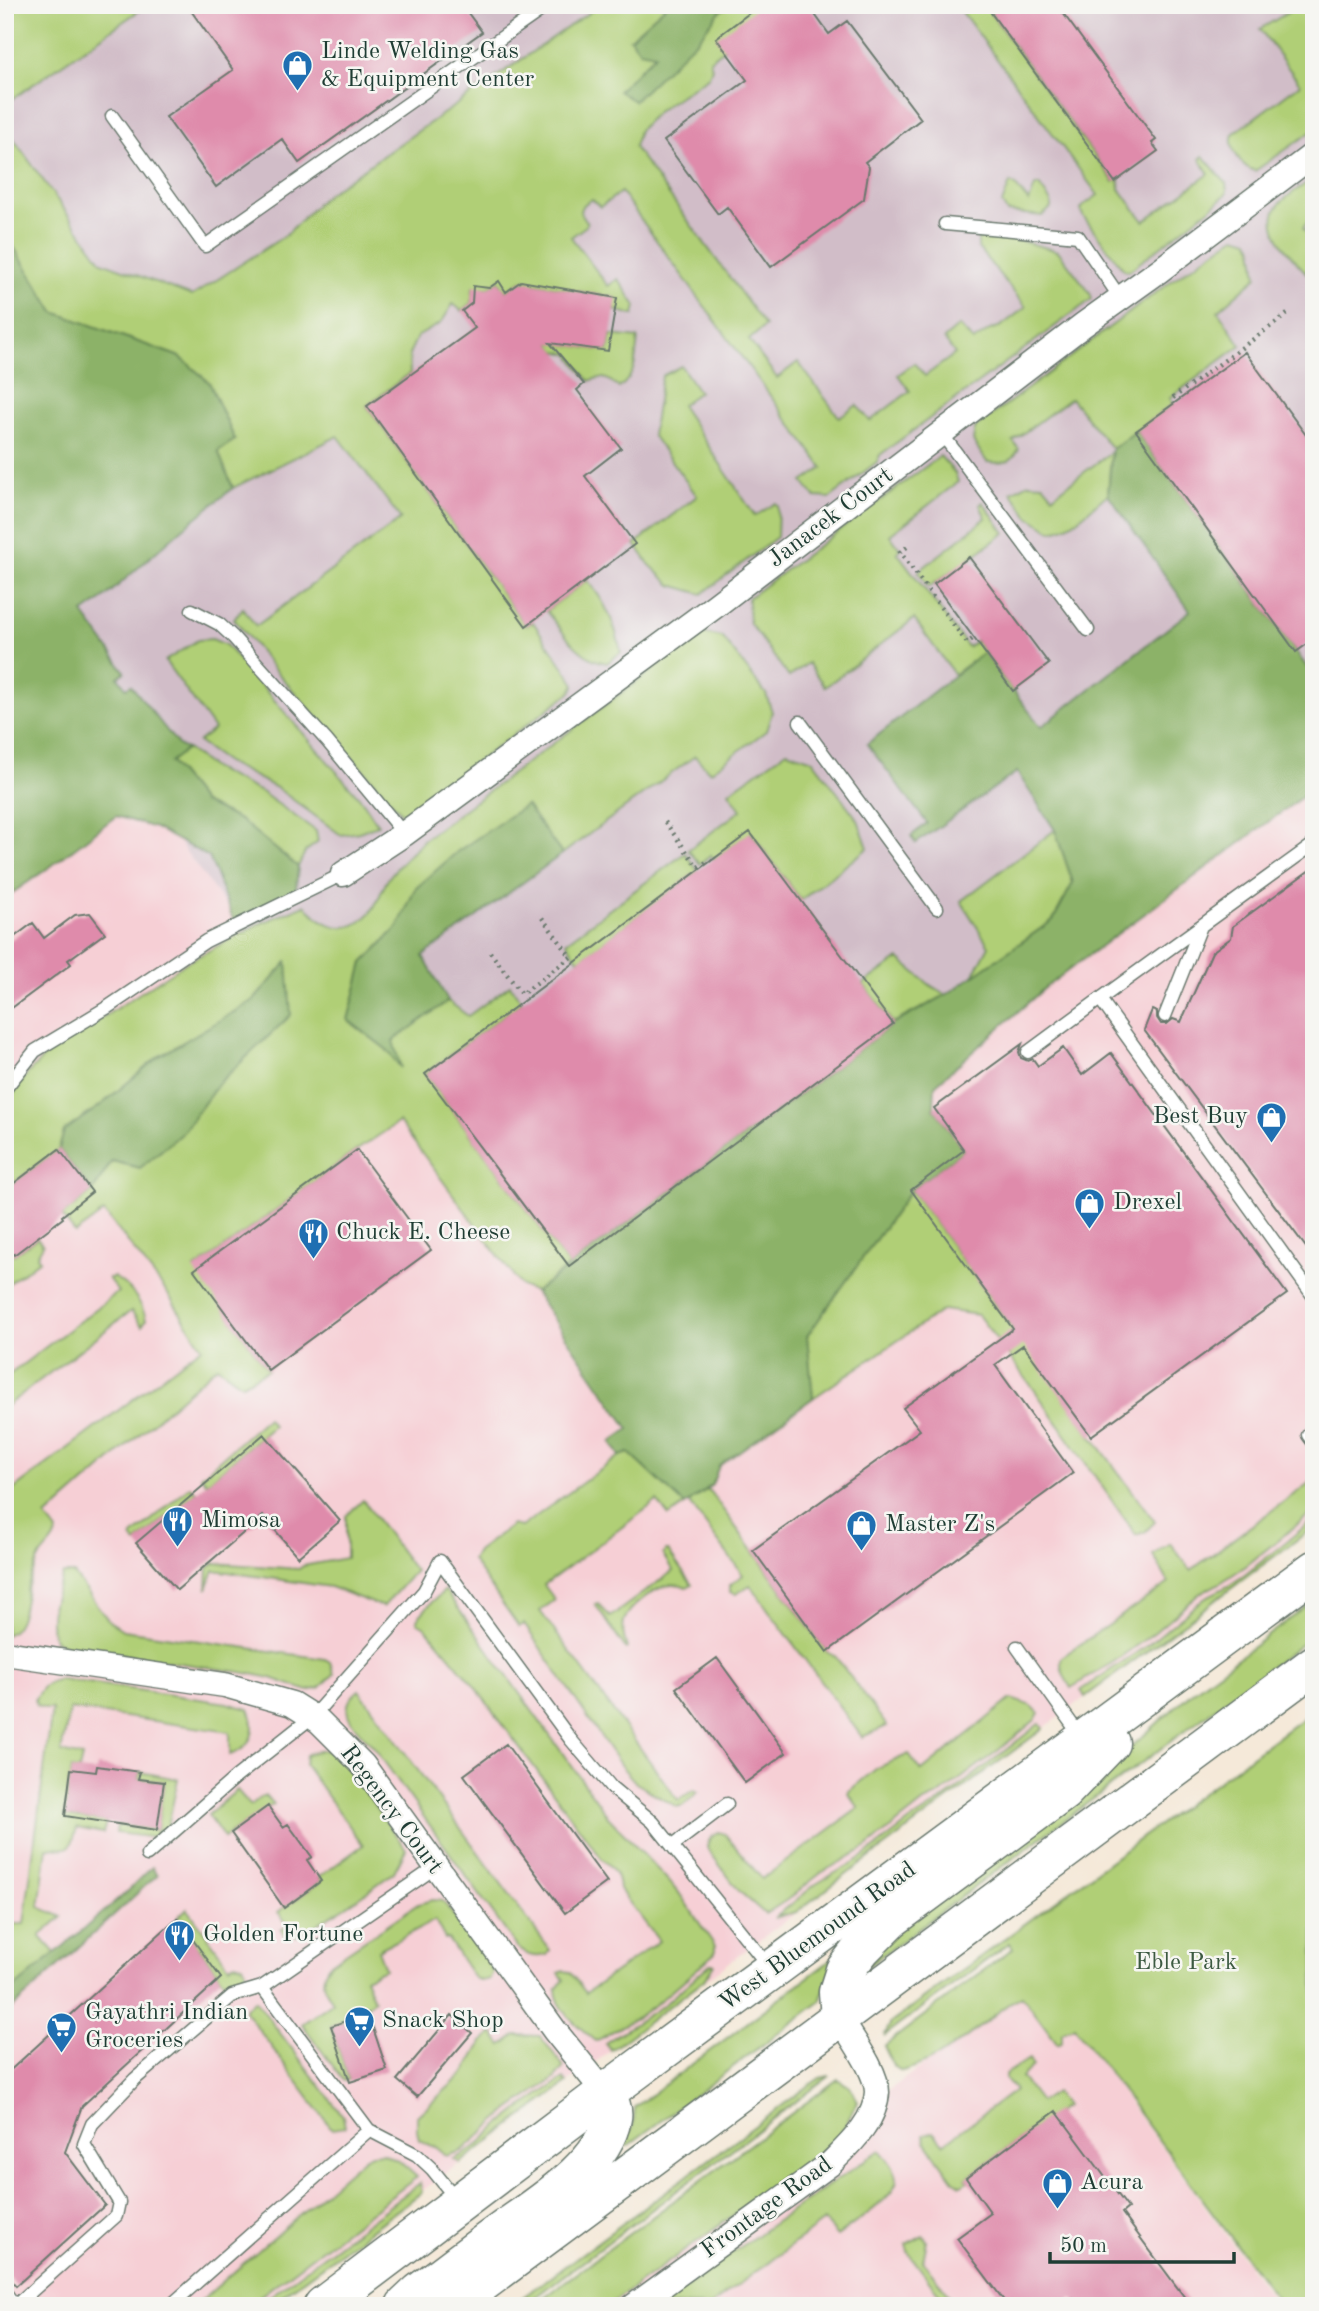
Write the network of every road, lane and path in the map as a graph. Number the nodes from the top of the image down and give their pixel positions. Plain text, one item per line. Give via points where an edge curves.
1 (548, 5) edge
2 (112, 116) dead end
3 (1314, 154) edge
4 (945, 224) dead end
5 (1121, 299) junction
6 (1289, 313) dead end
7 (1173, 398) dead end
8 (942, 434) junction
9 (906, 547) dead end
10 (192, 610) dead end
11 (1088, 630) dead end
12 (974, 638) dead end
13 (800, 722) dead end
14 (665, 822) dead end
15 (404, 834) junction
16 (1314, 844) edge
17 (711, 861) dead end
18 (343, 874) joint
19 (937, 908) dead end
20 (540, 915) dead end
21 (1201, 926) junction
22 (490, 952) dead end
23 (1100, 999) junction
24 (1165, 1016) dead end
25 (1028, 1052) dead end
26 (5, 1089) edge
27 (1314, 1297) edge
28 (1314, 1570) edge
29 (1017, 1647) dead end
30 (5, 1653) edge
31 (1314, 1665) edge
32 (1177, 1672) junction
33 (312, 1717) junction
34 (1083, 1740) junction
35 (727, 1804) dead end
36 (672, 1846) junction
37 (147, 1855) dead end
38 (436, 1867) junction
39 (772, 1971) junction
40 (262, 1987) junction
41 (840, 2018) junction
42 (605, 2093) junction
43 (369, 2130) junction
44 (459, 2203) junction
45 (405, 2244) junction
46 (5, 2292) edge
47 (15, 2306) edge
48 (170, 2306) edge
49 (323, 2306) edge
50 (347, 2306) edge
51 (405, 2306) edge
52 (451, 2306) edge
53 (634, 2306) edge

1 - 2 lane via 205,246
3 - 5 street, Janacek Court
4 - 5 lane via 1079,236
5 - 8 street, Janacek Court
6 - 7 path
8 - 11 lane
8 - 15 street, Janacek Court
9 - 12 path via 900,551 952,623 967,643
10 - 15 lane via 233,637
13 - 19 lane
14 - 17 path via 698,867
15 - 18 street, Janacek Court
16 - 21 lane
18 - 26 lane via 206,941 35,1051
20 - 22 path via 571,957 522,994
21 - 23 lane
21 - 24 lane
23 - 25 lane
23 - 27 lane
28 - 32 main road, West Bluemound Road
29 - 34 lane
30 - 33 street, Regency Court via 225,1685 292,1704
31 - 41 main road
32 - 34 main road, West Bluemound Road
32 - 41 main road via 1063,1792 891,1919 862,1948 845,1970 838,1992
33 - 36 lane via 424,1591 440,1561 571,1741
33 - 37 lane
33 - 38 street, Regency Court via 363,1765
34 - 39 main road, West Bluemound Road
35 - 36 lane
36 - 39 lane
38 - 40 lane
38 - 42 street, Regency Court
39 - 42 main road, West Bluemound Road
40 - 43 lane
40 - 47 lane via 232,1996 135,2079 92,2124 84,2144 119,2202 116,2216
41 - 52 main road
41 - 53 street, Frontage Road via 877,2090 873,2112 857,2136 830,2164
42 - 44 main road, West Bluemound Road
42 - 51 main road via 612,2119 581,2169
43 - 44 lane via 417,2155
43 - 48 lane
44 - 45 main road, West Bluemound Road
45 - 49 main road, West Bluemound Road
45 - 50 main road
46 - 47 lane

